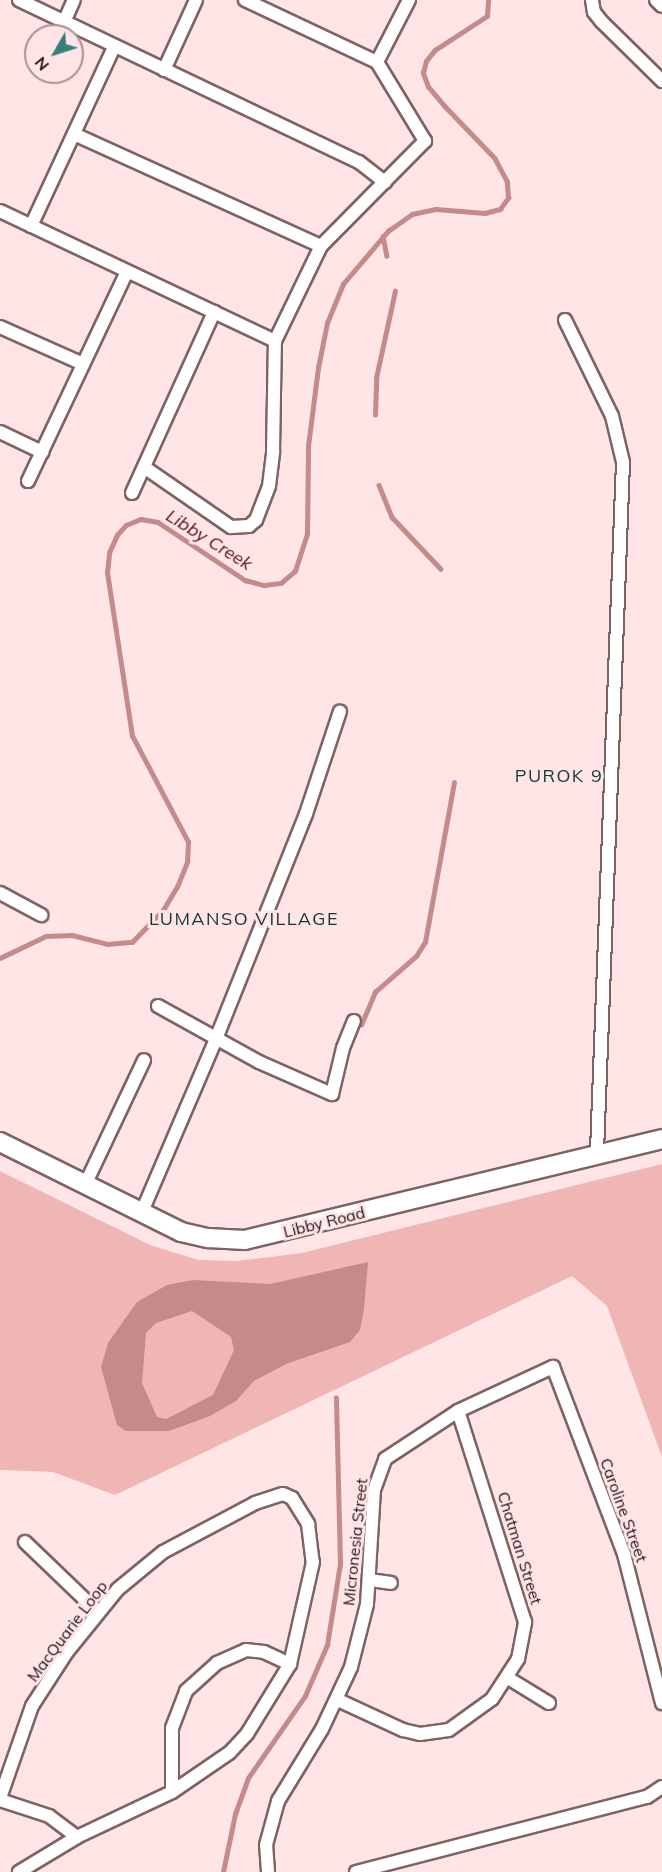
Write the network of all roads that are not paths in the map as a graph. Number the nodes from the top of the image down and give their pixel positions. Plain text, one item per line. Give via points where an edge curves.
1 (19, 0) edge
2 (74, 0) edge
3 (196, 0) edge
4 (245, 0) edge
5 (409, 0) edge
6 (592, 0) edge
7 (656, 0) edge
8 (662, 6) edge
9 (64, 22) junction
10 (114, 47) junction
11 (376, 62) junction
12 (164, 70) junction
13 (662, 81) edge
14 (74, 134) junction
15 (385, 182) junction
16 (0, 211) edge
17 (31, 226) junction
18 (321, 246) junction
19 (127, 272) junction
20 (213, 312) junction
21 (565, 320) dead end
22 (0, 327) edge
23 (275, 341) junction
24 (83, 364) junction
25 (0, 432) edge
26 (42, 452) junction
27 (144, 467) junction
28 (28, 481) dead end
29 (132, 493) dead end
30 (340, 711) dead end
31 (0, 893) edge
32 (41, 915) dead end
33 (158, 1006) dead end
34 (354, 1021) dead end
35 (216, 1039) junction
36 (144, 1060) dead end
37 (662, 1139) edge
38 (0, 1142) edge
39 (597, 1152) junction
40 (85, 1185) junction
41 (141, 1214) junction
42 (553, 1367) joint
43 (459, 1411) junction
44 (25, 1542) dead end
45 (370, 1580) junction
46 (391, 1583) dead end
47 (98, 1612) junction
48 (290, 1664) junction
49 (508, 1678) junction
50 (338, 1700) junction
51 (549, 1703) dead end
52 (662, 1703) edge
53 (662, 1787) edge
54 (172, 1792) junction
55 (0, 1799) edge
56 (77, 1837) junction
57 (19, 1872) edge
58 (268, 1872) edge
59 (356, 1872) edge

1 - 9 street
2 - 9 street
3 - 12 street
4 - 11 street
5 - 11 street
6 - 13 street via 601,21
7 - 8 street
9 - 10 street
10 - 12 street
10 - 14 street
11 - 15 street via 424,135 419,151
12 - 15 street via 359,162
14 - 17 street
14 - 18 street
15 - 18 street
16 - 17 street
17 - 19 street
18 - 23 street
19 - 20 street
19 - 24 street
20 - 23 street
20 - 27 street
21 - 39 street via 612,416 623,462
22 - 24 street
23 - 27 street via 273,451 269,486 256,520 249,526 231,527
24 - 26 street
25 - 26 street
26 - 28 street
27 - 29 street
30 - 35 street via 306,814
31 - 32 street
33 - 35 street
34 - 35 street via 332,1094
35 - 41 street
36 - 40 street
37 - 39 main road, Libby Road
38 - 40 main road, Libby Road
39 - 41 main road, Libby Road via 245,1240 208,1239
40 - 41 main road, Libby Road
42 - 43 street, Micronesia Street
42 - 52 street, Caroline Street via 624,1554
43 - 45 street, Micronesia Street via 385,1459 374,1490
43 - 49 street, Chatman Street via 525,1622 518,1659
44 - 47 street
45 - 46 street
45 - 50 street, Micronesia Street via 360,1638
47 - 48 street, MacQuarie Loop via 118,1588 163,1552 255,1503 283,1494 300,1507 313,1545 313,1562
47 - 55 street, MacQuarie Loop via 32,1706
48 - 54 street, MacQuarie Loop via 247,1734 229,1753
48 - 54 street via 264,1652 246,1650 217,1663 186,1691 172,1728
49 - 50 street, Chatman Street via 471,1716 449,1730 433,1733 403,1730
49 - 51 street
50 - 58 street, Micronesia Street via 278,1801 266,1845
53 - 59 street via 647,1797
54 - 56 street, MacQuarie Loop
55 - 56 street via 42,1813
56 - 57 street, MacQuarie Loop

